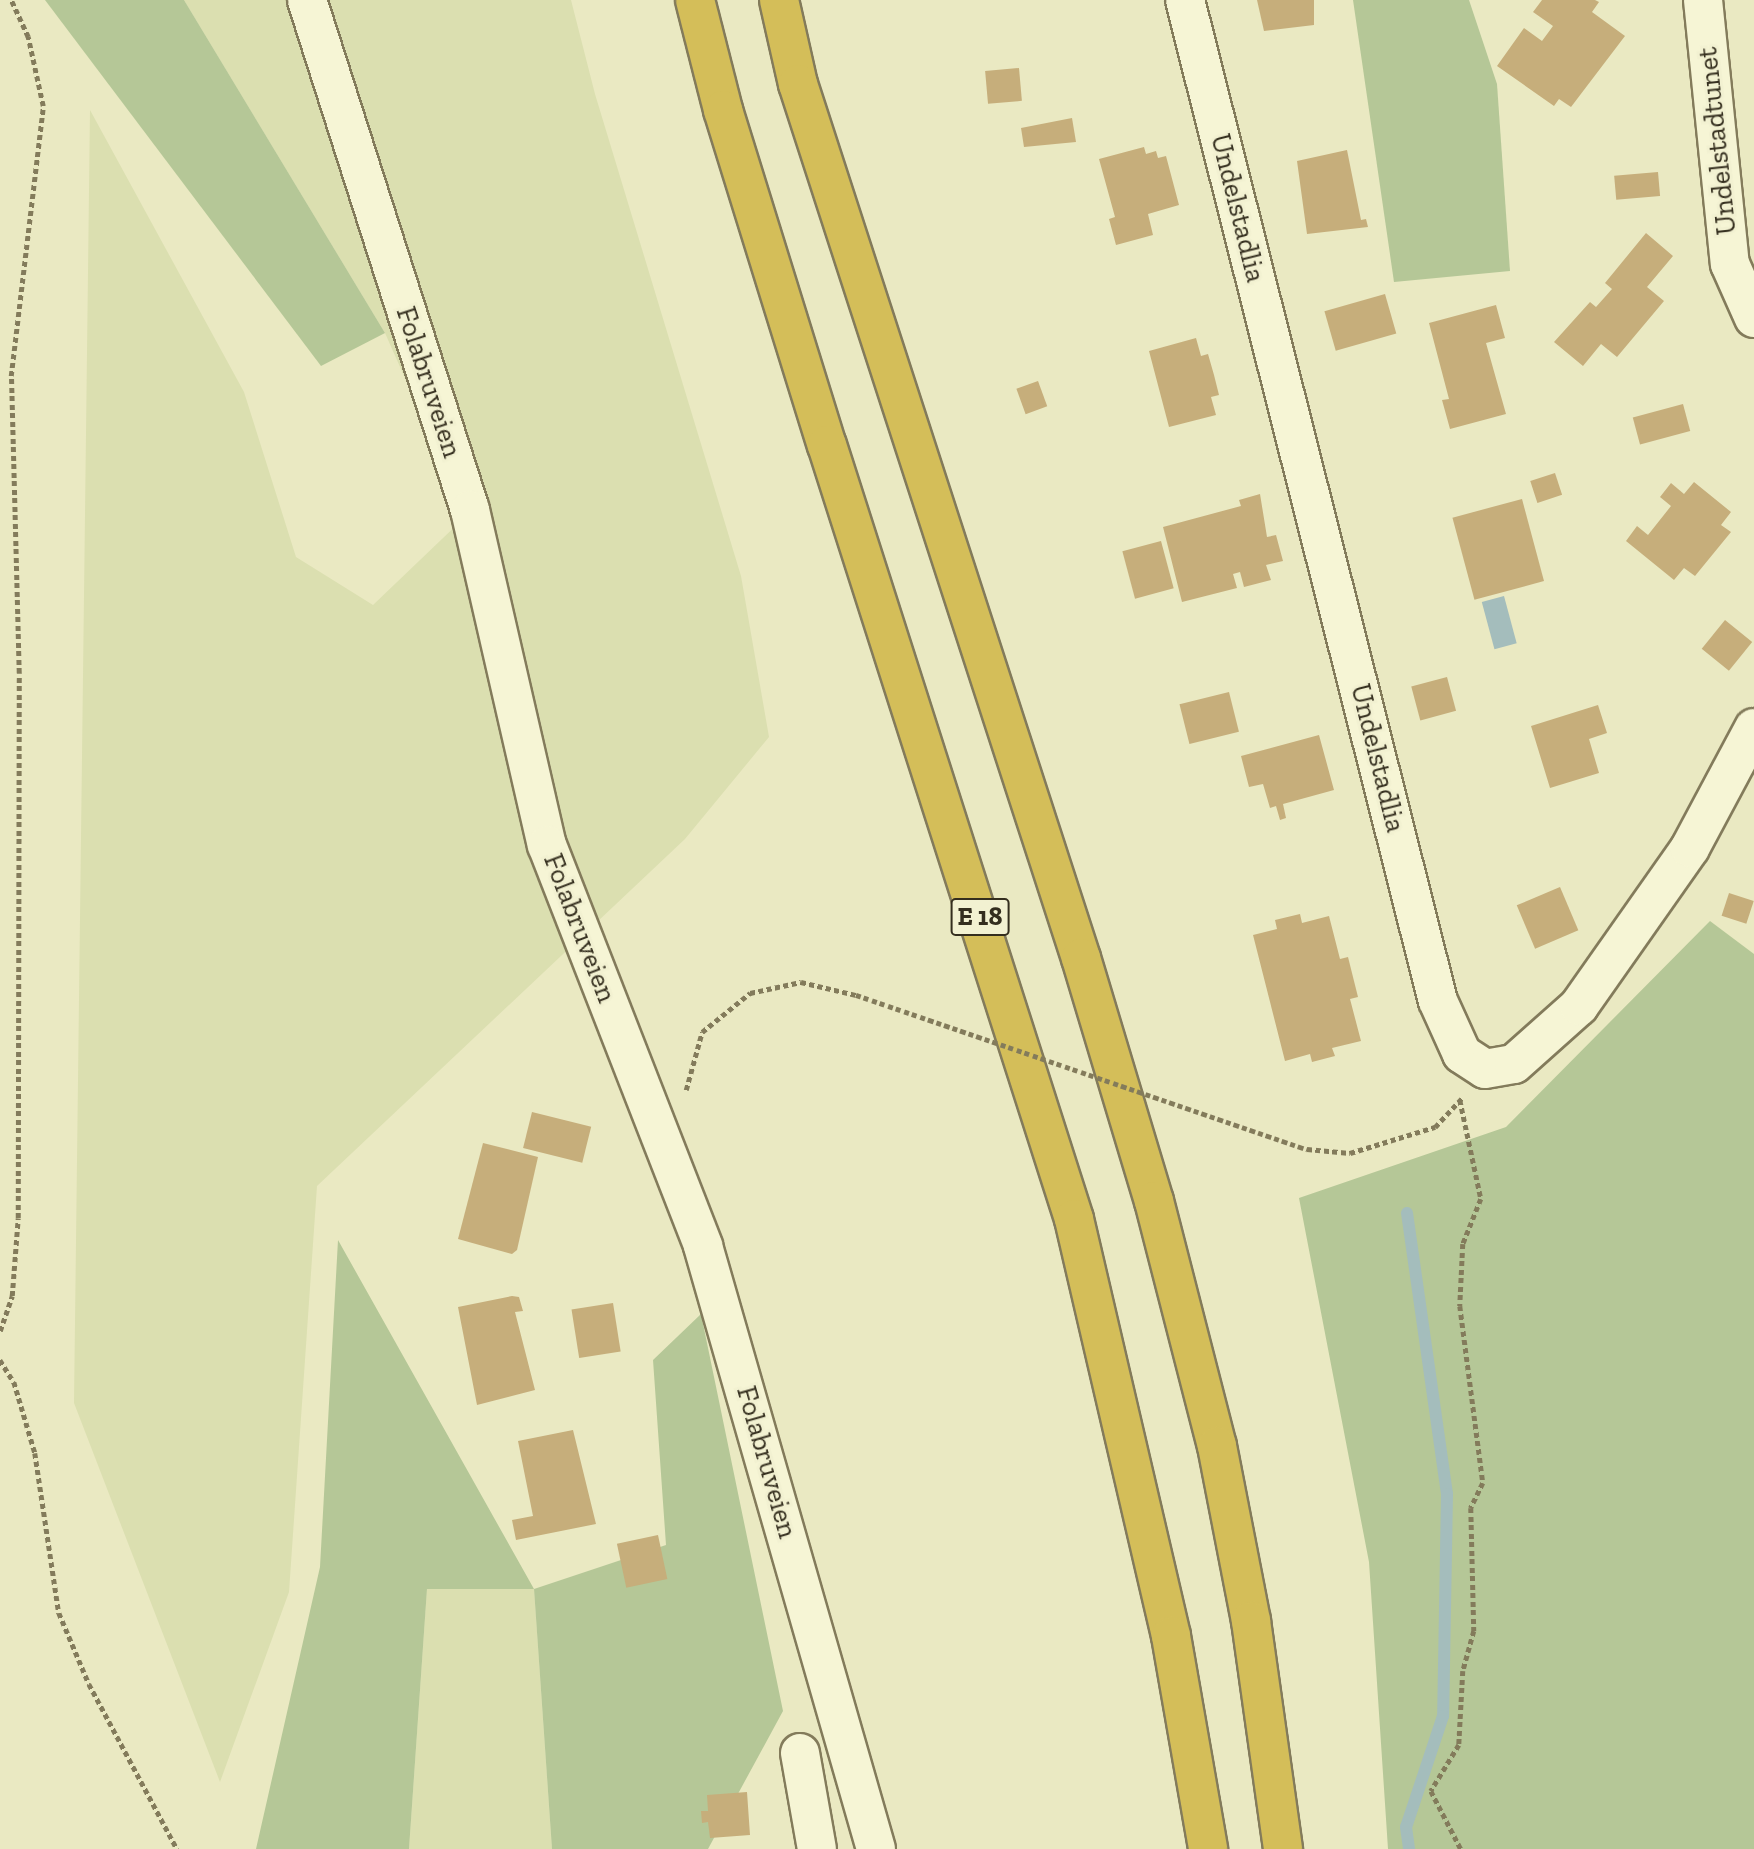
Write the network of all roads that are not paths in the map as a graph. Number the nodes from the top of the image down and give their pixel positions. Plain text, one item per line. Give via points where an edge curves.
1 (307, 0) edge
2 (695, 0) edge
3 (779, 0) edge
4 (1185, 0) edge
5 (1703, 0) edge
6 (1754, 318) edge
7 (1754, 728) edge
8 (800, 1753) dead end
9 (817, 1849) edge
10 (876, 1849) edge
11 (1208, 1849) edge
12 (1283, 1849) edge

1 - 10 street, Folabruveien via 470,510 547,845 703,1246
2 - 11 highway, E 18 via 723,110 822,432 1074,1219 1171,1636
3 - 12 highway via 811,124 1081,958 1154,1200 1217,1446 1251,1621
4 - 7 street, Undelstadlia via 1438,1001 1462,1054 1485,1069 1514,1064 1579,1006 1690,848
5 - 6 street, Undelstadtunet via 1730,264
8 - 9 street

